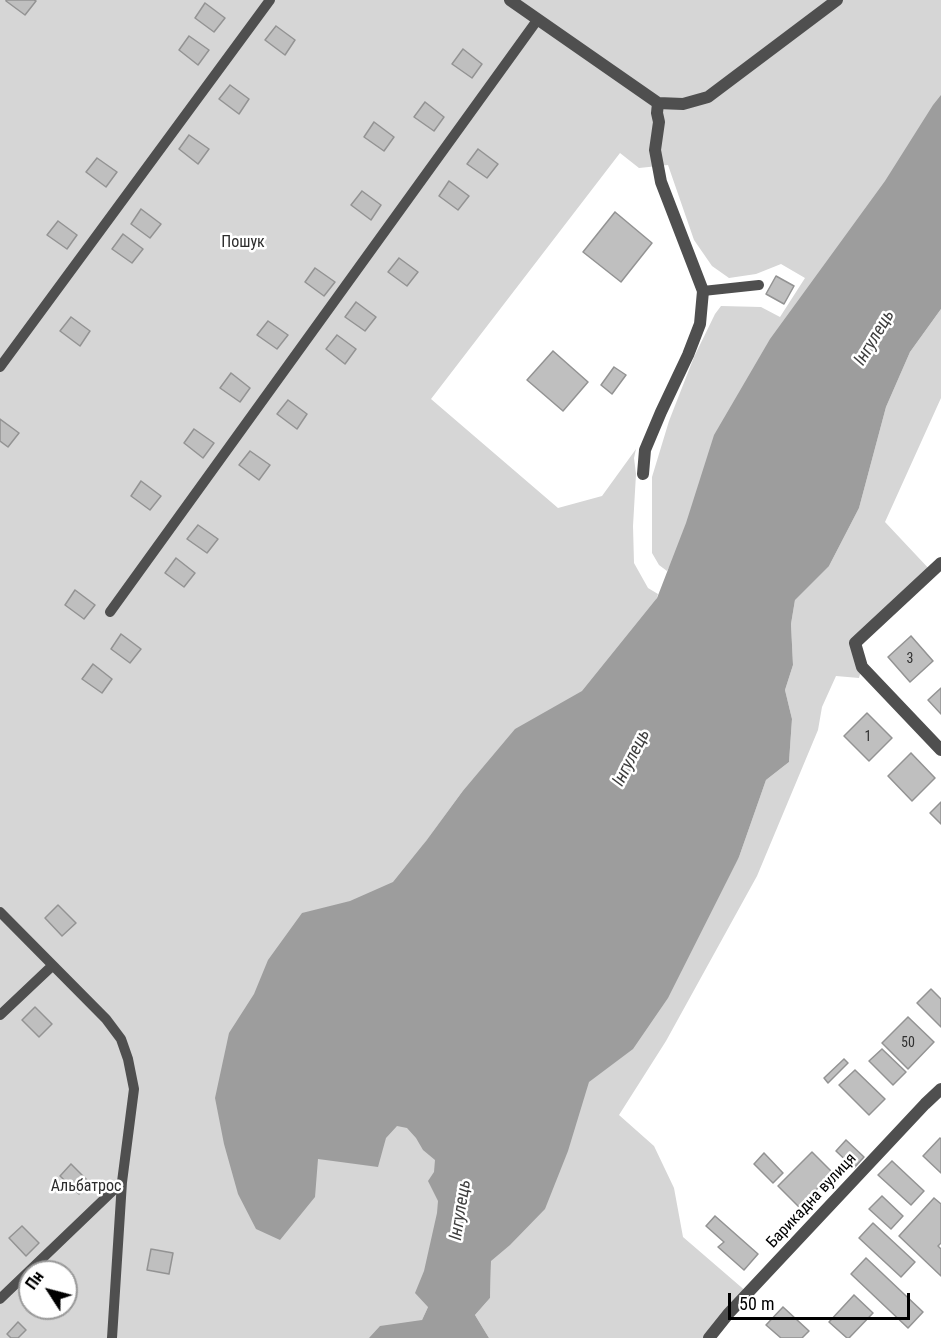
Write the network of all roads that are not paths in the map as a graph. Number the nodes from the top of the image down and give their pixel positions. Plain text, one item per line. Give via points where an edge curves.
1 (270, 0) edge
2 (510, 0) edge
3 (837, 0) edge
4 (538, 19) junction
5 (658, 103) junction
6 (759, 285) dead end
7 (703, 291) junction
8 (0, 368) edge
9 (643, 474) dead end
10 (941, 563) edge
11 (110, 612) dead end
12 (941, 750) edge
13 (0, 912) edge
14 (52, 966) junction
15 (0, 1015) edge
16 (941, 1089) edge
17 (122, 1182) junction
18 (0, 1299) edge
19 (112, 1338) edge
20 (709, 1338) edge

1 - 8 lane
2 - 4 street
3 - 5 street via 708,97 682,104
4 - 5 street
4 - 11 lane
5 - 7 street via 655,150 661,182
6 - 7 lane
7 - 9 street via 700,324 645,450
10 - 12 street via 855,643 862,667
13 - 14 lane
14 - 15 lane
14 - 17 lane via 122,1039 129,1059 134,1089
16 - 20 street, Барикадна вулиця
17 - 18 lane
17 - 19 lane

